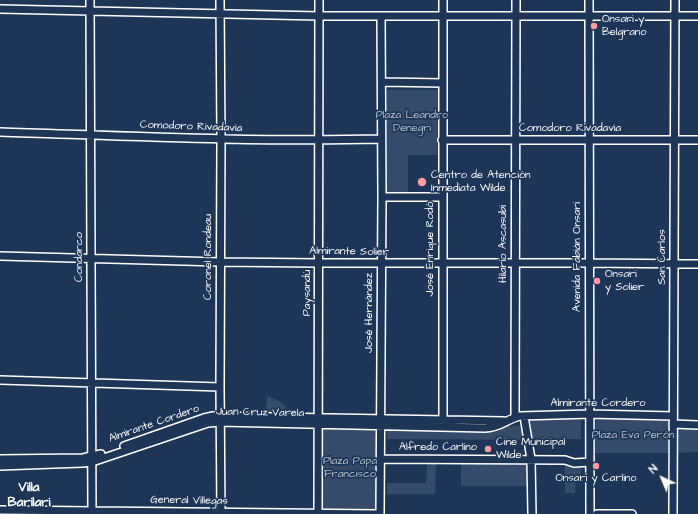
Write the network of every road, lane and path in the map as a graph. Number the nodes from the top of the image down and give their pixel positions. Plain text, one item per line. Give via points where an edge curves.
1 (90, 0) edge
2 (220, 0) edge
3 (319, 0) edge
4 (443, 0) edge
5 (516, 0) edge
6 (589, 0) edge
7 (675, 0) edge
8 (0, 10) edge
9 (90, 12) junction
10 (220, 15) junction
11 (589, 15) junction
12 (319, 16) junction
13 (381, 16) junction
14 (443, 16) junction
15 (516, 16) junction
16 (675, 16) junction
17 (698, 16) edge
18 (382, 82) junction
19 (443, 83) junction
20 (0, 132) edge
21 (90, 135) junction
22 (221, 139) junction
23 (382, 139) junction
24 (319, 140) junction
25 (442, 140) junction
26 (516, 140) junction
27 (589, 140) junction
28 (675, 140) junction
29 (698, 140) edge
30 (382, 197) junction
31 (442, 197) junction
32 (0, 256) edge
33 (91, 258) junction
34 (220, 262) junction
35 (319, 263) junction
36 (589, 263) junction
37 (382, 264) junction
38 (443, 264) junction
39 (515, 264) junction
40 (674, 264) junction
41 (698, 264) edge
42 (0, 380) edge
43 (92, 382) junction
44 (220, 387) junction
45 (590, 414) junction
46 (524, 416) junction
47 (673, 416) junction
48 (515, 417) junction
49 (220, 419) junction
50 (319, 422) junction
51 (381, 423) junction
52 (443, 424) junction
53 (673, 424) junction
54 (698, 425) edge
55 (0, 459) edge
56 (92, 459) junction
57 (381, 459) junction
58 (531, 459) junction
59 (590, 462) junction
60 (0, 466) edge
61 (0, 510) edge
62 (92, 513) edge
63 (221, 513) edge
64 (318, 514) edge
65 (377, 514) edge
66 (380, 514) edge
67 (532, 514) edge
68 (590, 514) edge
69 (597, 514) edge
70 (632, 514) edge
71 (673, 514) edge

1 - 9 street, Condarco
2 - 10 street, Coronel Rondeau
3 - 12 street, Paysandú
4 - 14 street, José Enrique Rodó
5 - 15 street, Hilario Ascasubi
6 - 11 street, Avenida Fabián Onsari
7 - 16 street, San Carlos
8 - 9 street
9 - 10 street
9 - 21 street, Condarco
10 - 12 street
10 - 22 street, Coronel Rondeau
11 - 15 street
11 - 16 street
11 - 27 street, Avenida Fabián Onsari
12 - 13 street
12 - 24 street, Paysandú
13 - 14 street
13 - 18 street, José Hernández
14 - 15 street
14 - 19 street, José Enrique Rodó
15 - 26 street, Hilario Ascasubi
16 - 17 street
16 - 28 street, San Carlos
18 - 19 street
18 - 23 street, José Hernández
19 - 25 street, José Enrique Rodó
20 - 21 street, Comodoro Rivadavia
21 - 22 street, Comodoro Rivadavia
21 - 33 street, Condarco
22 - 24 street, Comodoro Rivadavia
22 - 34 street, Coronel Rondeau
23 - 24 street, Comodoro Rivadavia
23 - 30 street, José Hernández
24 - 35 street, Paysandú
25 - 26 street, Comodoro Rivadavia
25 - 31 street, José Enrique Rodó
26 - 27 street, Comodoro Rivadavia
26 - 39 street, Hilario Ascasubi
27 - 28 street, Comodoro Rivadavia
27 - 36 street, Avenida Fabián Onsari
28 - 29 street, Comodoro Rivadavia
28 - 40 street, San Carlos
30 - 31 street
30 - 37 street, José Hernández
31 - 38 street, José Enrique Rodó
32 - 33 street, Almirante Solier
33 - 34 street, Almirante Solier
33 - 43 street, Condarco
34 - 35 street, Almirante Solier
34 - 44 street, Coronel Rondeau
35 - 37 street, Almirante Solier
35 - 50 street, Paysandú
36 - 39 street, Almirante Solier
36 - 40 street, Almirante Solier
36 - 45 street, Avenida Fabián Onsari
37 - 38 street, Almirante Solier
37 - 51 street, José Hernández
38 - 39 street, Almirante Solier
38 - 52 street, José Enrique Rodó
39 - 48 street, Hilario Ascasubi
40 - 41 street, Almirante Solier
40 - 47 street, San Carlos
42 - 43 street, Almirante Cordero
43 - 44 street, Almirante Cordero
43 - 56 street, Condarco
44 - 49 street, Coronel Rondeau
45 - 46 street, Almirante Cordero
45 - 47 street, Almirante Cordero
45 - 59 street, Avenida Fabián Onsari
46 - 48 street
46 - 58 street
47 - 53 street, San Carlos
48 - 52 street via 491,428
49 - 50 street, Almirante Cordero
49 - 56 street, Almirante Cordero via 208,417
49 - 63 street, Coronel Rondeau
50 - 51 street, Almirante Cordero
50 - 64 street, Paysandú
51 - 52 street
51 - 57 street, José Hernández
53 - 54 street
53 - 71 street, San Carlos
55 - 56 street, Almirante Cordero
56 - 60 street
56 - 62 street, Condarco
57 - 58 street, Alfredo Carlino
57 - 66 street, José Hernández
58 - 59 street, Alfredo Carlino
58 - 67 street
59 - 68 street, Avenida Fabián Onsari
61 - 62 street, General Villegas
62 - 63 street, General Villegas
63 - 64 street, General Villegas
64 - 65 street, General Villegas
69 - 70 street

